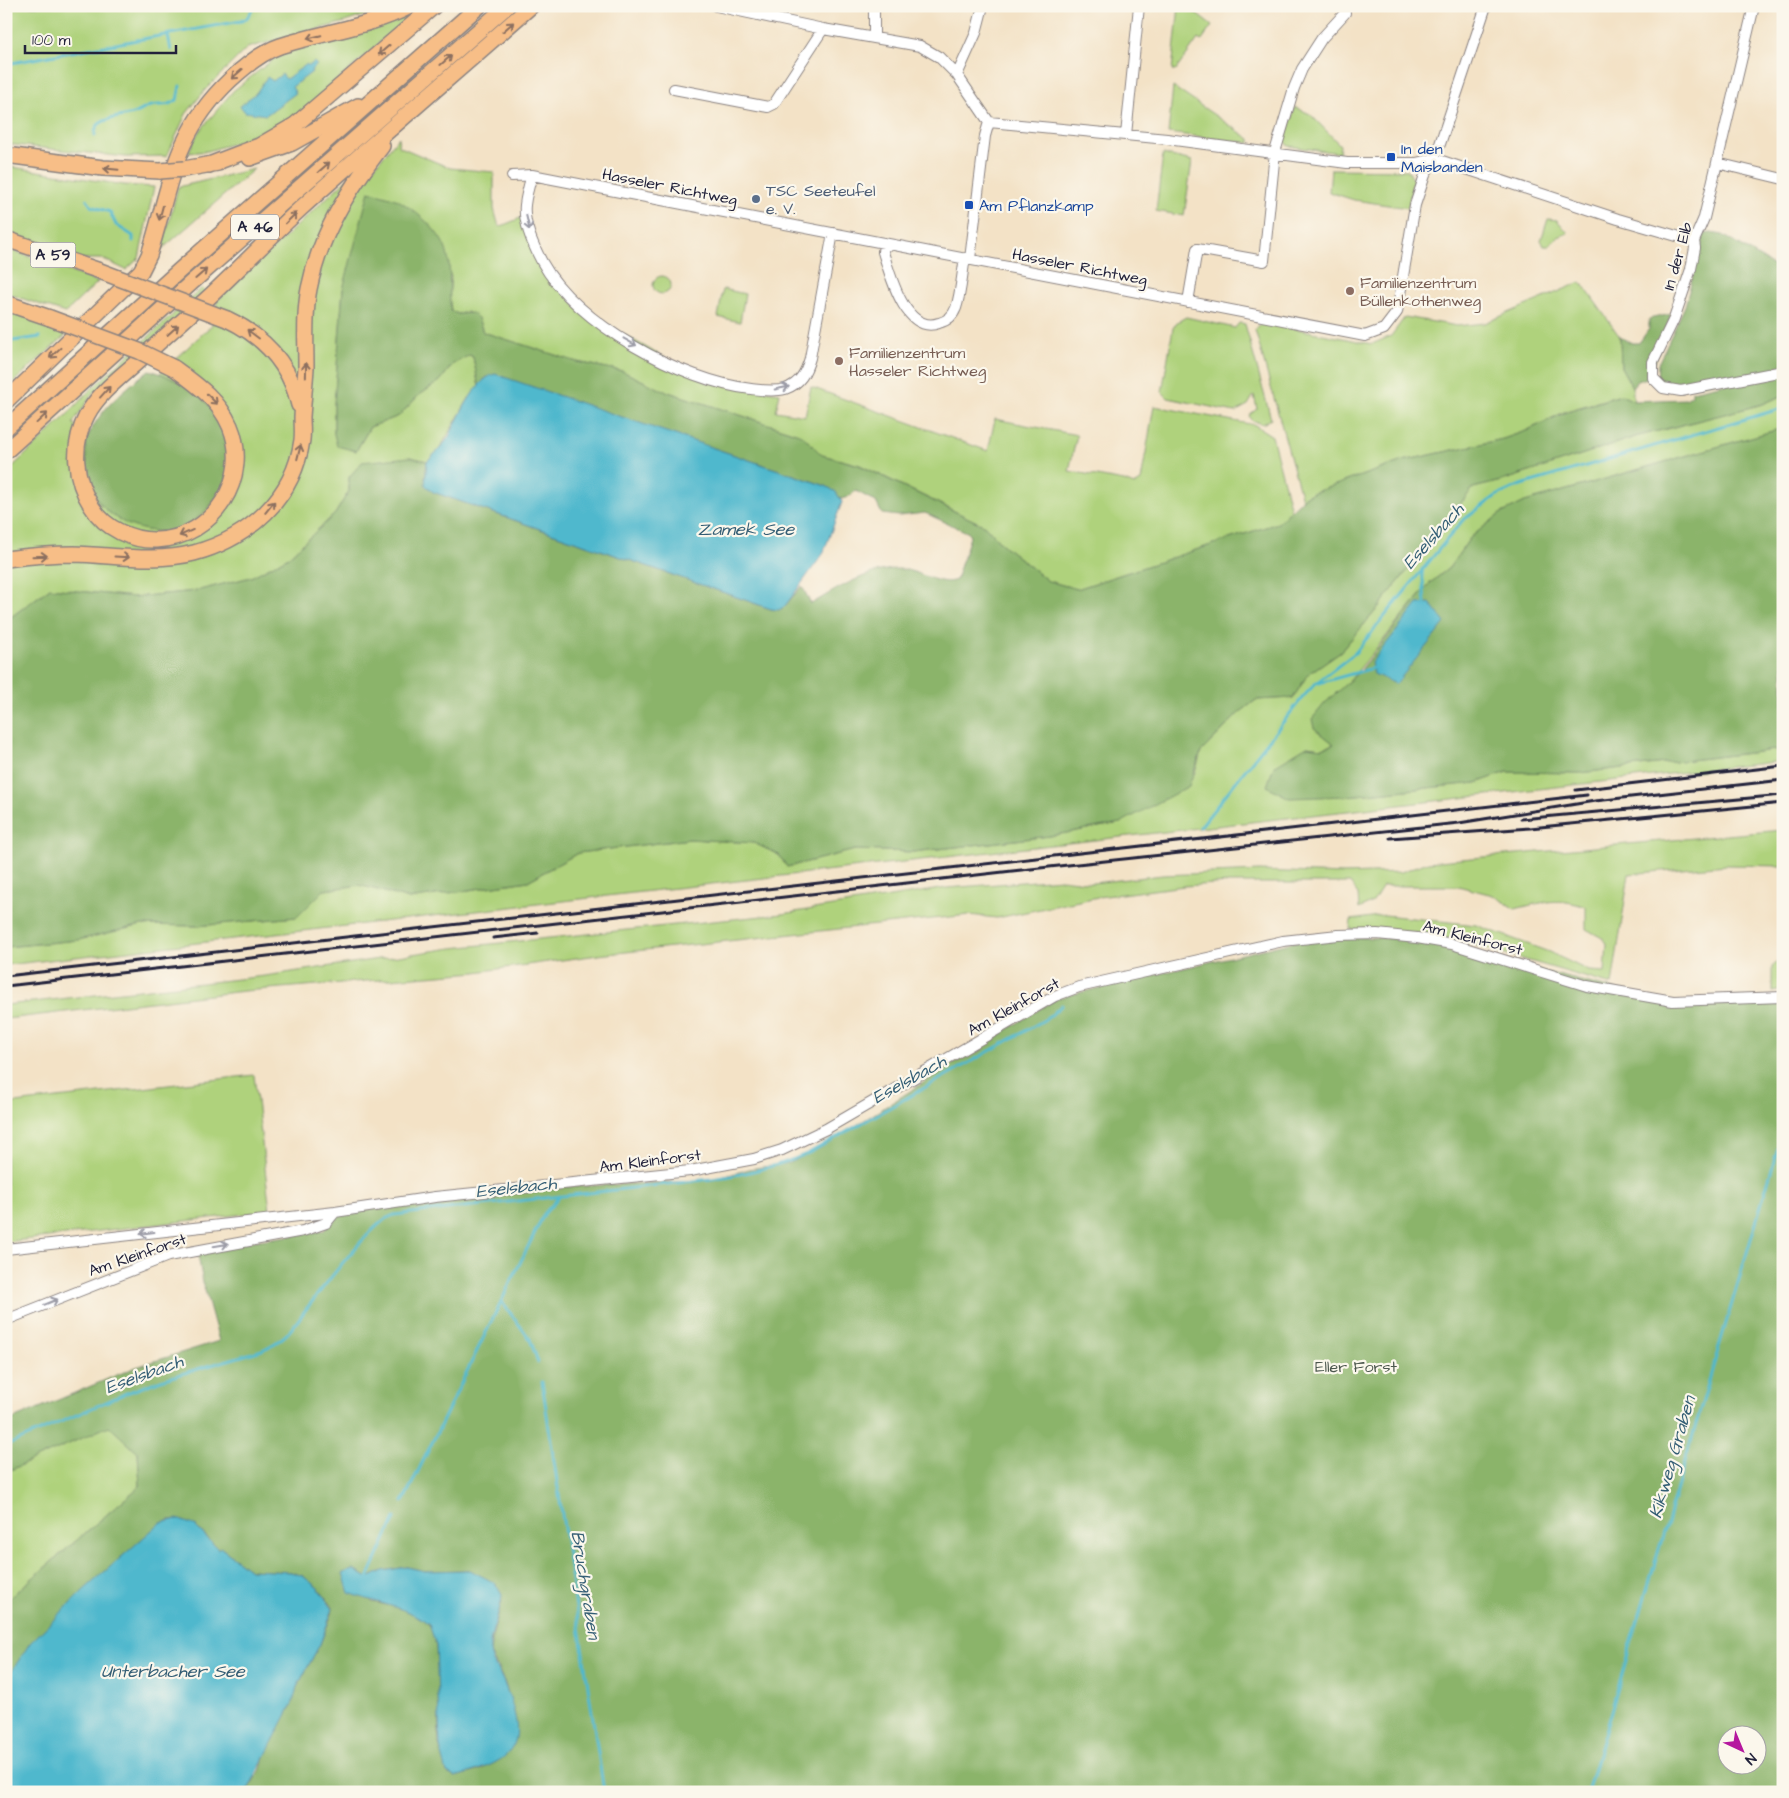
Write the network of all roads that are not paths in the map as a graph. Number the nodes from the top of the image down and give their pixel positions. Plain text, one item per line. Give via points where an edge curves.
1 (410, 6) edge
2 (434, 6) edge
3 (479, 6) edge
4 (507, 6) edge
5 (531, 6) edge
6 (716, 6) edge
7 (874, 6) edge
8 (983, 6) edge
9 (1139, 6) edge
10 (1486, 6) edge
11 (1754, 6) edge
12 (1345, 13) dead end
13 (823, 29) junction
14 (874, 37) junction
15 (957, 75) junction
16 (674, 89) dead end
17 (377, 97) junction
18 (403, 119) junction
19 (990, 122) junction
20 (1126, 135) junction
21 (1275, 152) junction
22 (6, 155) edge
23 (1433, 159) junction
24 (1718, 163) junction
25 (209, 165) junction
26 (532, 175) junction
27 (512, 176) dead end
28 (1783, 180) edge
29 (833, 232) junction
30 (6, 240) edge
31 (1694, 241) junction
32 (884, 243) junction
33 (967, 259) junction
34 (1188, 302) junction
35 (6, 303) edge
36 (1783, 371) edge
37 (6, 401) edge
38 (302, 418) junction
39 (6, 428) edge
40 (6, 451) edge
41 (6, 559) edge
42 (1783, 997) edge
43 (335, 1212) junction
44 (281, 1217) junction
45 (282, 1234) junction
46 (6, 1249) edge
47 (6, 1320) edge

1 -> 37 highway via 372,22 278,47 226,84 194,122 180,147 149,255 141,271
2 -> 25 highway via 296,125 258,146
3 - 17 highway, A 46
40 -> 4 highway, A 46 via 191,283
18 -> 5 highway
6 - 13 street
7 - 14 street
8 - 15 street via 976,33
9 - 20 street
10 - 23 street
11 - 24 street, In der Elb
12 - 21 street via 1322,38 1302,68
13 - 14 street
13 - 16 street via 774,104 768,107
14 - 15 street via 920,46
15 - 19 street
17 - 25 highway via 275,151
17 - 39 highway, A 46
35 -> 18 highway, bridge via 139,351 174,368 217,404 230,425 236,445 237,463 232,486 220,508 204,524 182,536 158,540 137,538 106,524 96,514 84,495 76,457 80,431 88,414 108,388 208,298 299,210
38 -> 18 highway via 309,291 316,259 346,195
19 - 20 street
19 - 33 street via 985,136
20 - 21 street
21 - 23 street via 1347,163 1416,163
21 - 34 street via 1264,261 1196,249
25 -> 22 highway, bridge via 160,171 103,168
23 - 31 street
23 - 34 street, Hasseler Richtweg via 1415,205 1396,312 1390,324 1377,333 1365,336
24 - 28 street
24 - 31 street, In der Elb via 1704,218
26 - 27 street, Hasseler Richtweg
26 - 29 street, Hasseler Richtweg
26 -> 29 street via 524,206 532,242 559,286 578,306 620,337 655,357 706,380 735,387 784,389 802,377 810,358
29 - 32 street, Hasseler Richtweg
38 -> 30 highway, A 59, bridge via 296,389 287,371 275,353 244,327 100,271
31 - 36 street, In der Elb via 1691,269 1674,319 1654,362 1652,375 1655,382 1664,388 1681,391
32 - 33 street, Hasseler Richtweg
32 - 33 street via 883,252 903,304 913,318 929,324 942,322 953,312
33 - 34 street, Hasseler Richtweg
41 -> 38 highway via 74,554 152,558 192,553 222,544 250,528 287,484 302,439
42 - 43 street, Am Kleinforst via 1673,1001 1587,986 1483,952 1417,938 1348,935 1283,941 1055,996 818,1133 754,1159 690,1170 435,1197
43 - 44 street, Am Kleinforst
43 - 45 street, Am Kleinforst via 320,1226
44 - 45 street
44 -> 46 street, Am Kleinforst
47 -> 45 street, Am Kleinforst via 168,1256

